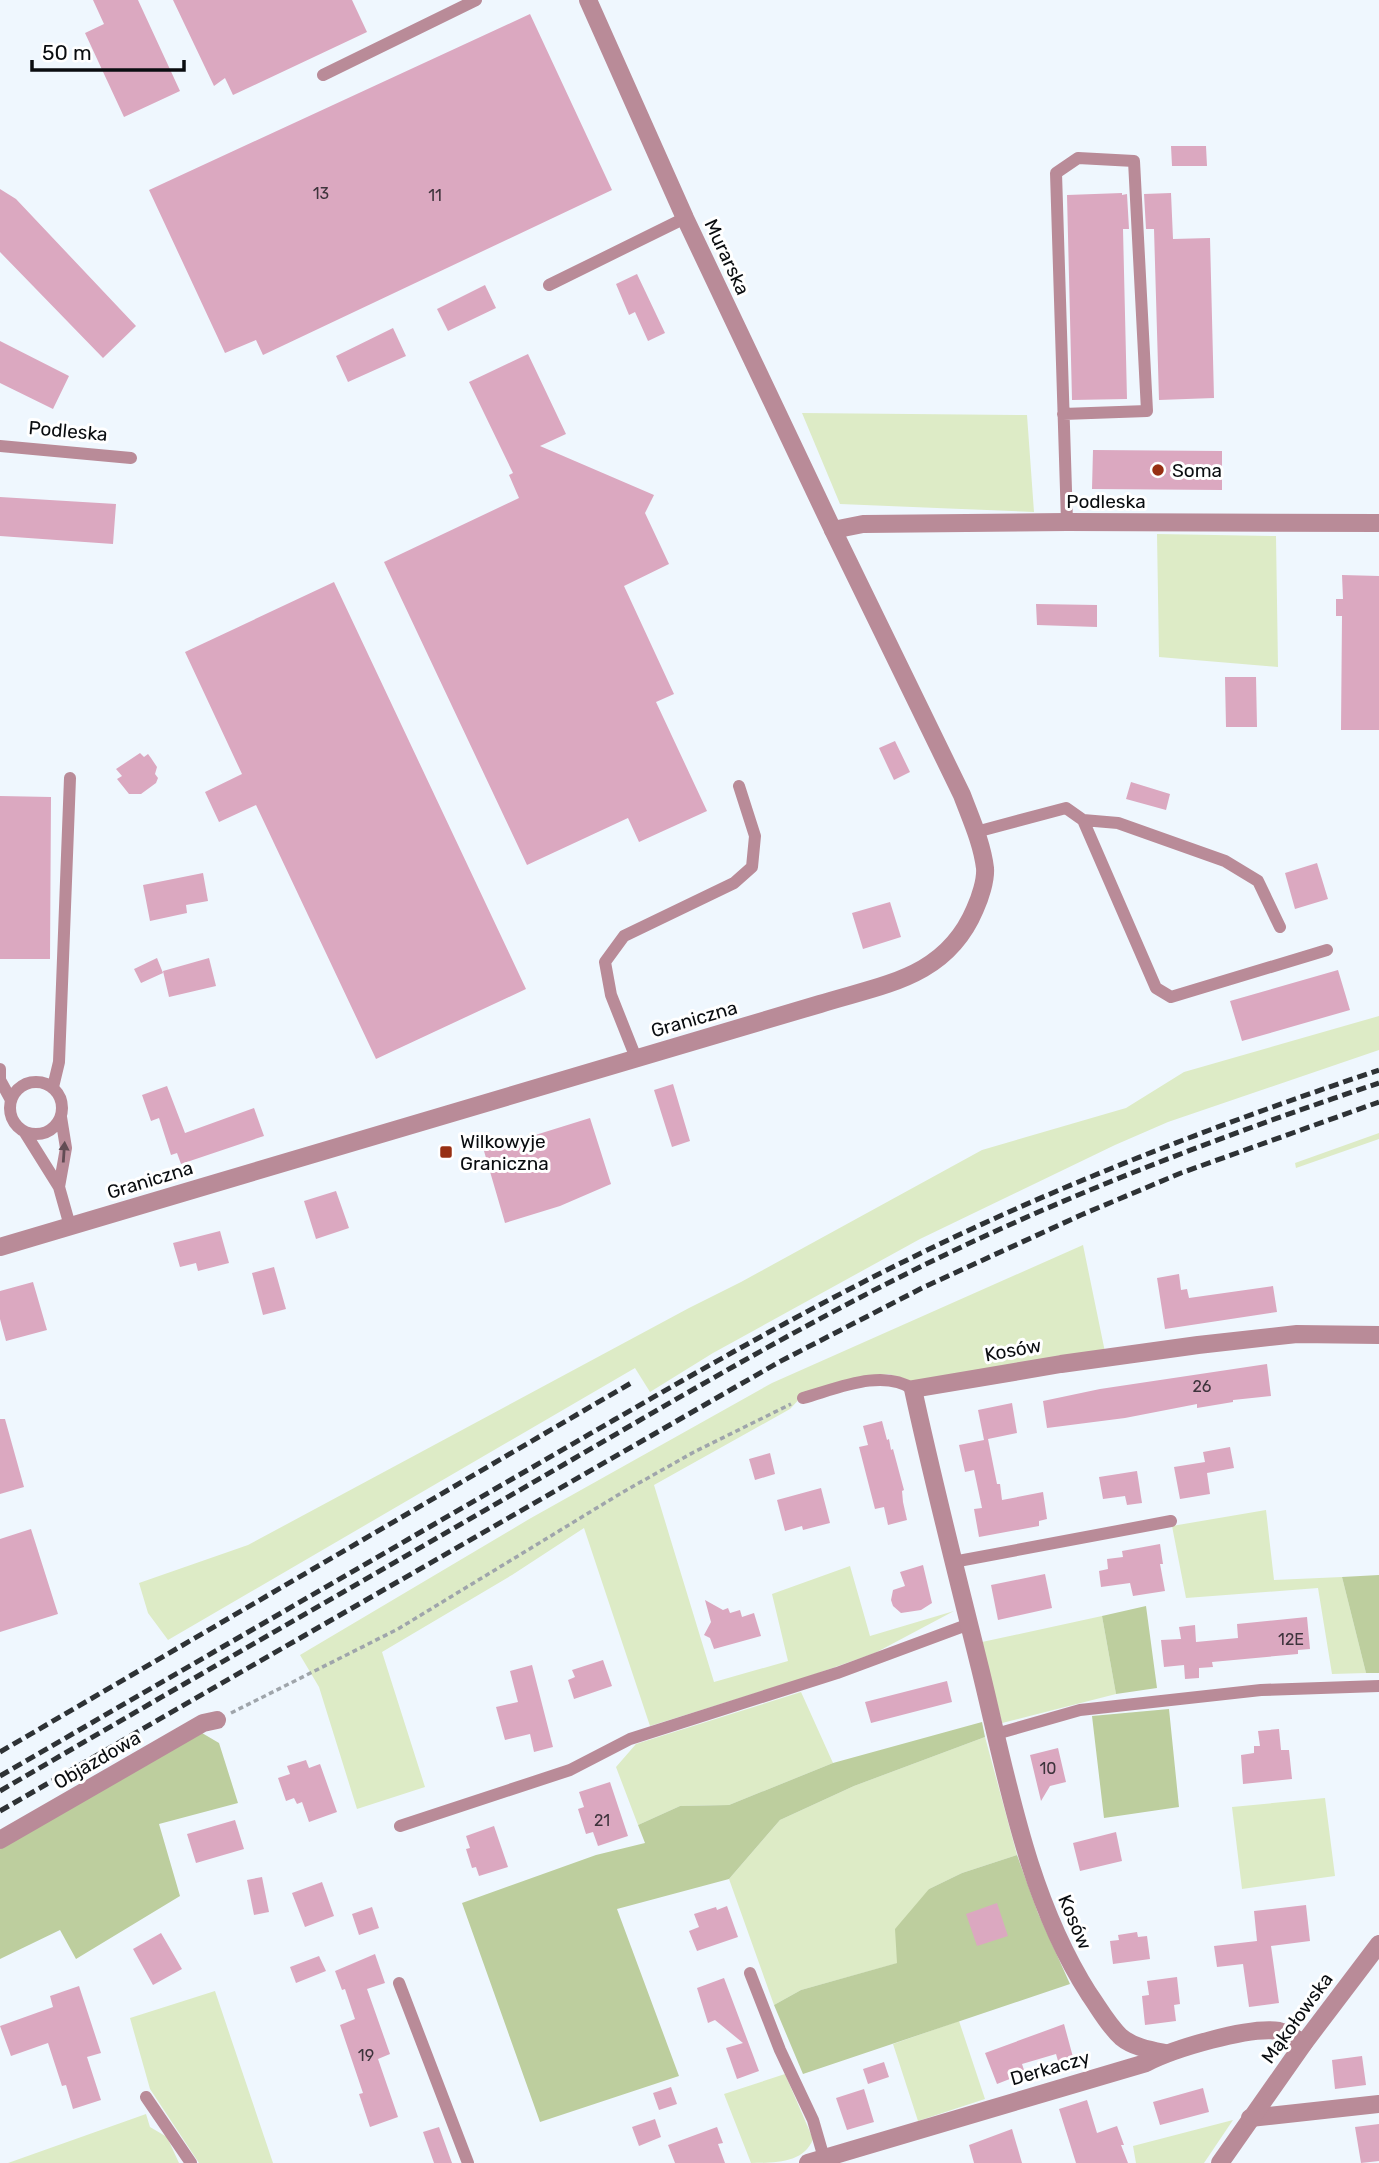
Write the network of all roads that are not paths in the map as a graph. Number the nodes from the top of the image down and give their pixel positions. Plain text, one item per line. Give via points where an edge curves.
1 (476, 0) edge
2 (588, 0) edge
3 (323, 75) dead end
4 (685, 218) junction
5 (549, 285) dead end
6 (1063, 414) junction
7 (0, 446) edge
8 (131, 458) dead end
9 (1067, 522) junction
10 (1379, 523) edge
11 (833, 530) junction
12 (70, 778) dead end
13 (739, 786) dead end
14 (1083, 820) junction
15 (976, 832) junction
16 (1280, 927) dead end
17 (1327, 950) dead end
18 (636, 1058) junction
19 (0, 1069) edge
20 (53, 1087) junction
21 (11, 1100) junction
22 (61, 1117) junction
23 (24, 1131) junction
24 (59, 1187) junction
25 (70, 1226) junction
26 (0, 1247) edge
27 (1379, 1335) edge
28 (913, 1389) junction
29 (803, 1398) road end
30 (1171, 1521) dead end
31 (953, 1562) junction
32 (969, 1624) junction
33 (1379, 1686) edge
34 (217, 1720) road end
35 (996, 1734) junction
36 (400, 1826) dead end
37 (0, 1840) edge
38 (1376, 1954) edge
39 (750, 1973) dead end
40 (400, 1983) dead end
41 (1304, 2043) junction
42 (1165, 2053) junction
43 (146, 2097) dead end
44 (1379, 2104) edge
45 (1250, 2118) junction
46 (816, 2160) edge
47 (472, 2161) edge
48 (191, 2163) edge
49 (1220, 2163) edge

1 - 3 lane
2 - 4 street, Murarska
4 - 5 lane
4 - 11 street, Murarska
6 - 6 lane via 1056,173 1078,158 1134,161 1147,411
6 - 9 lane
7 - 8 lane, Podleska
9 - 10 street, Podleska
9 - 11 street, Podleska via 863,524
11 - 15 street, Graniczna
12 - 20 lane via 59,1062
13 - 18 lane via 755,836 752,867 734,883 624,936 605,962 611,995
14 - 15 lane via 1066,808
14 - 16 lane via 1118,823 1224,861 1258,881
14 - 17 lane via 1156,988 1171,997
15 - 18 street, Graniczna via 985,870 979,899 968,926 931,966
18 - 25 street, Graniczna
19 - 21 lane via 0,1080
20 - 21 lane via 30,1082
20 - 22 lane via 61,1101
21 - 23 lane via 12,1118
22 - 23 lane via 42,1134
24 -> 22 lane via 66,1147
23 - 24 lane
24 - 25 lane
25 - 26 street, Graniczna
27 - 28 street, Kosów via 1297,1334 1061,1363
28 - 29 lane via 895,1380 880,1380
28 - 31 street, Kosów
30 - 31 lane
31 - 32 street, Kosów
32 - 35 street, Kosów
32 - 36 lane via 837,1673 630,1739 570,1770
33 - 35 lane via 1261,1690 1080,1710
34 - 37 street, Objazdowa via 202,1723
35 - 42 street, Kosów via 1037,1885 1071,1966 1121,2037
38 - 41 street, Mąkołowska
39 - 46 lane via 813,2120
40 - 47 lane
41 - 42 street, Derkaczy via 1280,2031 1259,2031
41 - 45 street, Mąkołowska
42 - 46 street, Derkaczy via 1146,2063
43 - 48 lane
44 - 45 street
45 - 49 street, Mąkołowska

